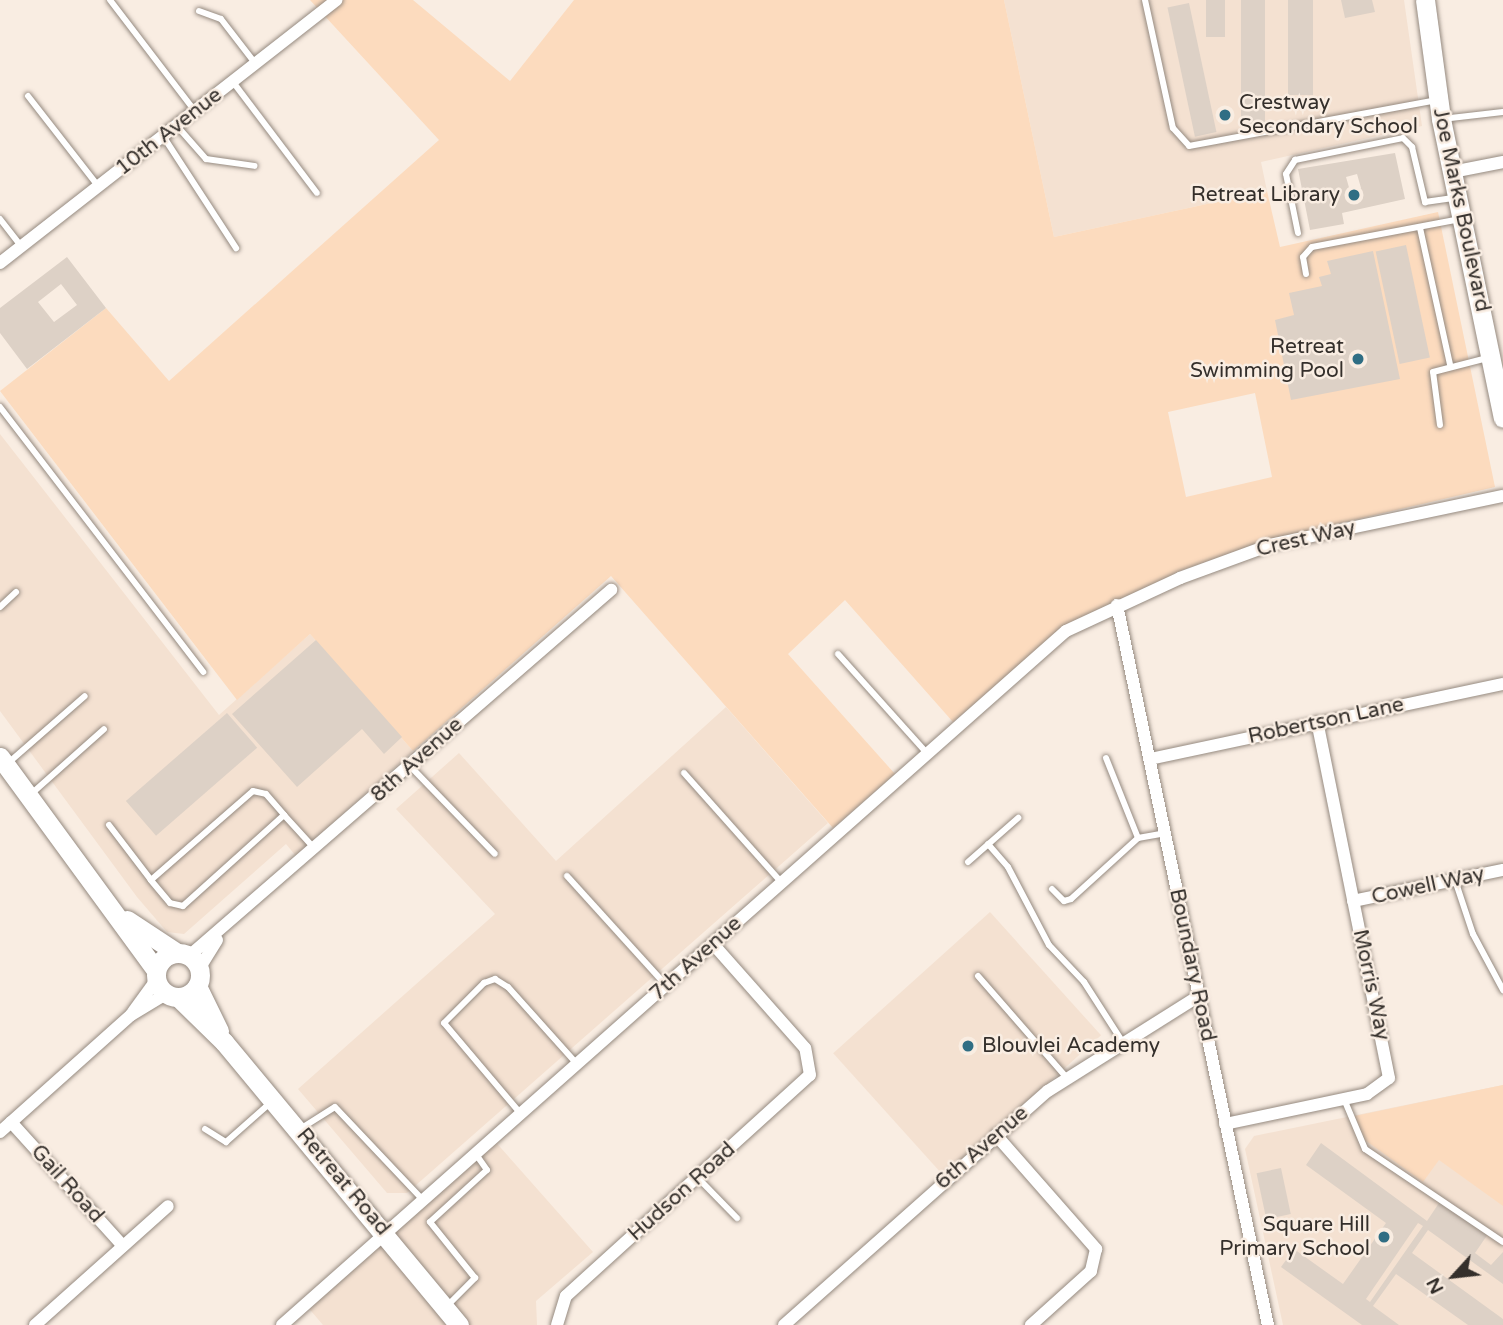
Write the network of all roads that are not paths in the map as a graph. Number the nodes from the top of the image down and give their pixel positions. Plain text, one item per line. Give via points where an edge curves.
1 (110, 0) edge
2 (337, 0) edge
3 (1145, 0) edge
4 (1425, 0) edge
5 (199, 11) dead end
6 (257, 64) junction
7 (233, 82) junction
8 (27, 96) dead end
9 (1440, 110) junction
10 (195, 111) junction
11 (1503, 112) edge
12 (177, 126) junction
13 (163, 136) junction
14 (1503, 162) edge
15 (255, 166) dead end
16 (1451, 173) junction
17 (98, 186) junction
18 (317, 193) dead end
19 (1457, 198) junction
20 (0, 219) edge
21 (1462, 219) junction
22 (1420, 228) junction
23 (1298, 233) dead end
24 (21, 246) junction
25 (236, 248) dead end
26 (0, 263) edge
27 (1306, 274) dead end
28 (1490, 357) junction
29 (1450, 365) junction
30 (0, 407) edge
31 (1503, 416) edge
32 (1440, 425) dead end
33 (1503, 496) edge
34 (611, 590) dead end
35 (16, 592) dead end
36 (1117, 605) junction
37 (0, 607) edge
38 (838, 654) dead end
39 (203, 673) dead end
40 (1503, 684) edge
41 (85, 696) dead end
42 (1317, 722) junction
43 (104, 729) dead end
44 (926, 752) junction
45 (1106, 758) dead end
46 (1150, 758) junction
47 (3, 761) edge
48 (410, 766) junction
49 (684, 773) dead end
50 (29, 796) junction
51 (284, 815) junction
52 (1018, 818) dead end
53 (109, 825) dead end
54 (1165, 833) junction
55 (1138, 838) junction
56 (988, 844) junction
57 (316, 850) junction
58 (495, 853) dead end
59 (968, 862) dead end
60 (1503, 870) edge
61 (567, 876) dead end
62 (151, 880) junction
63 (1455, 880) junction
64 (781, 882) junction
65 (1052, 889) dead end
66 (1353, 901) junction
67 (113, 908) junction
68 (713, 944) junction
69 (191, 966) junction
70 (978, 976) dead end
71 (666, 985) junction
72 (164, 986) junction
73 (1503, 990) edge
74 (1199, 996) junction
75 (1122, 1041) junction
76 (224, 1042) junction
77 (577, 1064) junction
78 (1066, 1077) junction
79 (1344, 1099) junction
80 (273, 1100) junction
81 (521, 1114) junction
82 (11, 1122) junction
83 (1225, 1124) junction
84 (205, 1129) dead end
85 (298, 1130) junction
86 (0, 1132) edge
87 (996, 1135) junction
88 (476, 1154) junction
89 (698, 1178) junction
90 (423, 1201) junction
91 (168, 1206) dead end
92 (737, 1218) dead end
93 (386, 1233) junction
94 (1503, 1242) edge
95 (123, 1247) junction
96 (447, 1306) junction
97 (291, 1322) edge
98 (35, 1325) edge
99 (459, 1325) edge
100 (557, 1325) edge
101 (784, 1325) edge
102 (1031, 1325) edge
103 (1268, 1325) edge

1 - 10 lane
2 - 6 street, 10th Avenue
3 - 9 lane via 1173,128 1189,146
4 - 9 main road, Joe Marks Boulevard
5 - 6 lane via 221,19
6 - 7 street, 10th Avenue
7 - 10 street, 10th Avenue
7 - 18 lane
8 - 17 lane
9 - 11 lane
9 - 16 main road, Joe Marks Boulevard
10 - 12 street, 10th Avenue
12 - 13 street, 10th Avenue
12 - 15 lane via 206,159
13 - 17 street, 10th Avenue
13 - 25 lane
14 - 16 street
16 - 19 main road, Joe Marks Boulevard
17 - 24 street, 10th Avenue
19 - 21 main road, Joe Marks Boulevard
19 - 23 lane via 1425,201 1412,147 1403,138 1295,160 1286,174
20 - 24 lane
21 - 22 lane
21 - 28 main road, Joe Marks Boulevard
22 - 27 lane via 1312,247 1303,257
22 - 29 lane
24 - 26 street, 10th Avenue
28 - 29 lane
28 - 31 main road, Joe Marks Boulevard
29 - 32 lane via 1432,377
30 - 39 lane
33 - 36 street, Crest Way via 1270,545
34 - 48 street, 8th Avenue
35 - 37 lane
36 - 44 street, 7th Avenue via 1040,650
36 - 46 street, Boundary Road
38 - 44 lane
40 - 42 street, Robertson Lane
41 - 47 lane
42 - 46 street, Robertson Lane
42 - 66 street, Morris Way
43 - 50 lane
44 - 64 street, 7th Avenue
45 - 55 lane
46 - 54 street, Boundary Road
47 - 50 main road, Retreat Road
48 - 57 street, 8th Avenue
48 - 58 lane
49 - 64 lane
50 - 67 main road, Retreat Road
51 - 57 lane
51 - 62 lane via 266,794 253,791
51 - 62 lane via 183,906 170,902
52 - 56 lane
53 - 62 lane
54 - 55 lane
54 - 74 street, Boundary Road
55 - 65 lane via 1072,900
56 - 59 lane
56 - 75 lane via 1008,867 1049,945 1084,982
57 - 69 street, 8th Avenue via 223,931
60 - 63 street, Cowell Way
61 - 71 lane
63 - 66 street, Cowell Way
63 - 73 lane via 1473,934
64 - 68 street, 7th Avenue
66 - 79 street, Morris Way via 1390,1074 1374,1092
67 - 69 main road, Retreat Road
67 - 72 main road, Retreat Road
68 - 71 street, 7th Avenue
68 - 89 street, Hudson Road via 810,1060 805,1083
69 - 72 main road
69 - 72 main road
69 - 76 main road, Retreat Road
70 - 78 lane
71 - 77 street, 7th Avenue
72 - 76 main road, Retreat Road
72 - 82 street
74 - 75 street, 6th Avenue
74 - 83 street, Boundary Road
75 - 78 street, 6th Avenue
76 - 80 main road, Retreat Road
77 - 81 street, 7th Avenue
77 - 81 lane via 508,987 495,979 484,983 444,1023
78 - 87 street, 6th Avenue
79 - 83 street, Morris Way
79 - 94 lane via 1365,1149
80 - 84 lane via 226,1142
80 - 85 main road, Retreat Road
81 - 88 street, 7th Avenue
82 - 86 street
82 - 95 street, Gail Road
83 - 103 street, Boundary Road
85 - 90 lane via 335,1107
85 - 93 main road, Retreat Road
87 - 101 street, 6th Avenue
87 - 102 street via 1096,1249 1091,1271
88 - 90 street, 7th Avenue
88 - 96 lane via 487,1170 430,1222 475,1278
89 - 92 lane
89 - 100 street, Hudson Road via 566,1296
90 - 93 street, 7th Avenue
91 - 95 street
93 - 96 main road, Retreat Road
93 - 97 street, 7th Avenue
95 - 98 street
96 - 99 main road, Retreat Road

